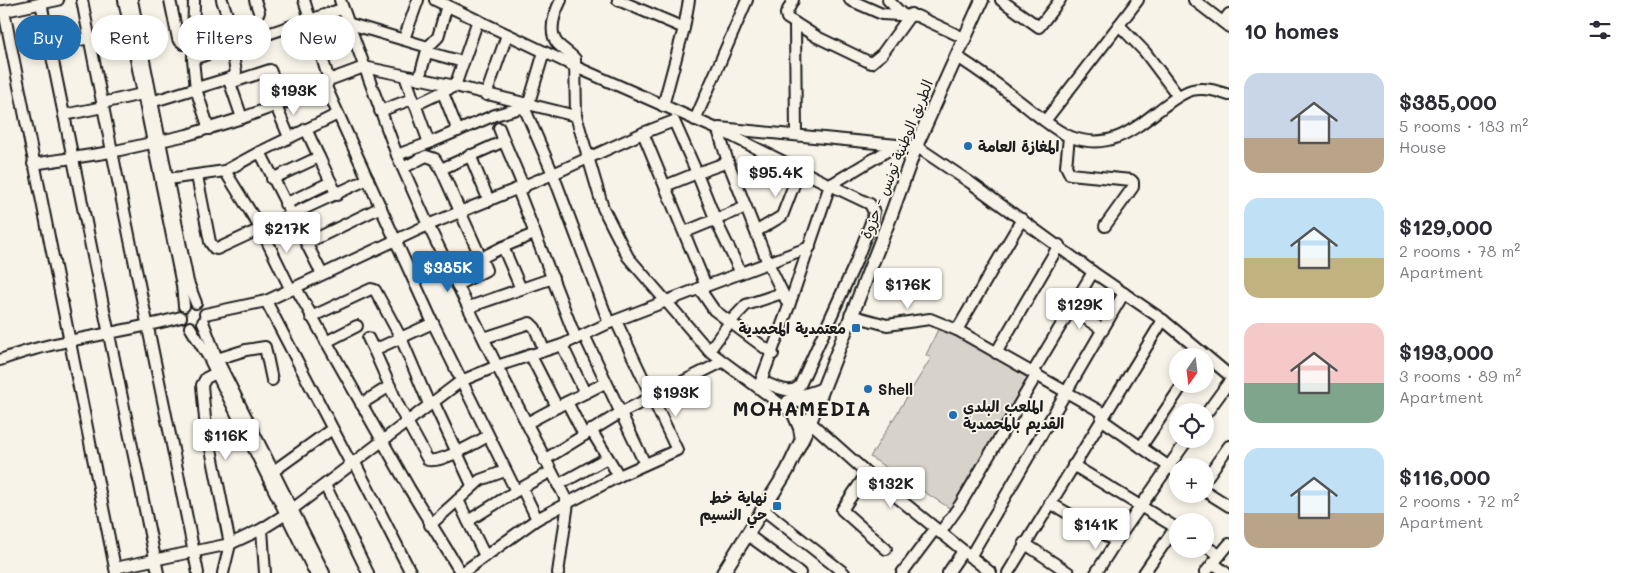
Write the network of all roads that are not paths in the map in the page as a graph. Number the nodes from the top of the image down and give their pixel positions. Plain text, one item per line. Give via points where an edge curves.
1 (58, 0) edge
2 (82, 0) edge
3 (124, 0) edge
4 (132, 0) edge
5 (170, 0) edge
6 (194, 0) edge
7 (222, 0) edge
8 (304, 0) edge
9 (418, 0) edge
10 (435, 0) edge
11 (560, 0) edge
12 (618, 0) edge
13 (689, 0) edge
14 (747, 0) edge
15 (793, 0) edge
16 (850, 0) edge
17 (888, 0) edge
18 (982, 0) edge
19 (1001, 0) edge
20 (1060, 0) edge
21 (1138, 0) edge
22 (1194, 0) edge
23 (41, 3) junction
24 (341, 5) edge
25 (447, 5) junction
26 (2, 11) edge
27 (907, 14) junction
28 (44, 15) edge
29 (194, 15) edge
30 (226, 15) edge
31 (308, 15) edge
32 (320, 15) edge
33 (478, 20) junction
34 (1227, 21) edge
35 (794, 23) junction
36 (355, 25) edge
37 (1119, 25) junction
38 (684, 28) junction
39 (507, 35) junction
40 (178, 37) edge
41 (90, 38) junction
42 (964, 38) junction
43 (404, 39) junction
44 (81, 40) edge
45 (355, 44) edge
46 (427, 49) junction
47 (544, 52) junction
48 (956, 56) junction
49 (53, 60) edge
50 (193, 60) edge
51 (235, 60) edge
52 (321, 60) edge
53 (462, 62) junction
54 (364, 67) junction
55 (576, 67) junction
56 (405, 76) junction
57 (419, 78) junction
58 (229, 81) junction
59 (328, 83) junction
60 (455, 86) junction
61 (196, 89) junction
62 (443, 92) junction
63 (142, 94) junction
64 (486, 95) junction
65 (1229, 95) edge
66 (1178, 96) junction
67 (151, 102) junction
68 (414, 102) junction
69 (280, 104) junction
70 (102, 105) junction
71 (526, 106) junction
72 (664, 106) junction
73 (380, 111) junction
74 (338, 114) junction
75 (64, 115) junction
76 (684, 115) junction
77 (576, 116) junction
78 (242, 118) junction
79 (695, 120) junction
80 (674, 121) junction
81 (1045, 121) junction
82 (208, 128) junction
83 (499, 128) dead end
84 (714, 128) junction
85 (306, 129) junction
86 (458, 131) junction
87 (643, 133) junction
88 (796, 134) junction
89 (289, 136) junction
90 (1070, 137) junction
91 (504, 141) junction
92 (155, 142) junction
93 (429, 143) junction
94 (897, 145) junction
95 (916, 146) junction
96 (111, 152) junction
97 (260, 152) junction
98 (397, 154) junction
99 (470, 155) junction
100 (319, 157) junction
101 (72, 158) junction
102 (587, 159) junction
103 (728, 162) junction
104 (33, 164) junction
105 (403, 168) junction
106 (441, 169) junction
107 (771, 169) dead end
108 (800, 169) junction
109 (225, 171) junction
110 (697, 173) junction
111 (553, 174) junction
112 (197, 176) junction
113 (168, 179) junction
114 (272, 179) junction
115 (368, 179) junction
116 (795, 180) junction
117 (331, 182) junction
118 (830, 185) junction
119 (665, 186) junction
120 (521, 189) junction
121 (337, 194) junction
122 (489, 200) junction
123 (284, 204) junction
124 (746, 207) junction
125 (382, 208) junction
126 (459, 212) junction
127 (292, 215) junction
128 (1022, 220) junction
129 (716, 221) junction
130 (428, 225) junction
131 (1105, 226) dead end
132 (261, 229) junction
133 (757, 231) junction
134 (685, 232) junction
135 (534, 234) junction
136 (396, 240) junction
137 (307, 243) junction
138 (1059, 246) junction
139 (503, 247) junction
140 (810, 247) junction
141 (481, 258) junction
142 (768, 263) junction
143 (854, 264) junction
144 (870, 269) junction
145 (1093, 272) junction
146 (741, 273) junction
147 (322, 274) junction
148 (553, 278) junction
149 (457, 285) junction
150 (703, 287) junction
151 (521, 288) junction
152 (294, 289) junction
153 (782, 293) junction
154 (1124, 293) junction
155 (666, 301) junction
156 (266, 302) junction
157 (196, 303) junction
158 (184, 306) junction
159 (789, 306) junction
160 (468, 307) junction
161 (1071, 309) junction
162 (850, 315) junction
163 (181, 317) junction
164 (311, 317) junction
165 (204, 318) junction
166 (1163, 320) junction
167 (612, 322) junction
168 (730, 322) junction
169 (433, 323) junction
170 (149, 326) junction
171 (357, 326) dead end
172 (190, 327) junction
173 (957, 330) junction
174 (1103, 330) junction
175 (107, 333) junction
176 (580, 337) junction
177 (368, 338) dead end
178 (401, 338) junction
179 (484, 338) junction
180 (69, 340) junction
181 (326, 342) junction
182 (562, 345) junction
183 (1195, 348) edge
184 (374, 350) junction
185 (544, 350) junction
186 (709, 351) junction
187 (996, 353) junction
188 (530, 354) junction
189 (772, 354) junction
190 (216, 359) junction
191 (0, 360) edge
192 (722, 362) junction
193 (1214, 364) edge
194 (496, 366) junction
195 (216, 373) junction
196 (1035, 373) junction
197 (1229, 375) edge
198 (272, 380) dead end
199 (461, 381) junction
200 (1229, 382) edge
201 (605, 383) junction
202 (760, 383) junction
203 (390, 386) junction
204 (822, 389) junction
205 (585, 393) junction
206 (1067, 393) junction
207 (1177, 393) edge
208 (652, 397) junction
209 (567, 402) junction
210 (431, 403) junction
211 (784, 403) junction
212 (1214, 403) edge
213 (361, 404) junction
214 (816, 404) junction
215 (557, 407) junction
216 (620, 413) junction
217 (794, 414) junction
218 (1103, 416) junction
219 (408, 422) junction
220 (527, 422) junction
221 (810, 422) junction
222 (332, 429) junction
223 (588, 433) junction
224 (488, 436) junction
225 (383, 439) junction
226 (802, 440) junction
227 (1229, 446) edge
228 (1141, 447) junction
229 (1181, 448) edge
230 (458, 451) junction
231 (607, 458) junction
232 (544, 460) junction
233 (353, 463) junction
234 (645, 464) junction
235 (1073, 465) junction
236 (1168, 466) junction
237 (1214, 467) edge
238 (505, 471) junction
239 (550, 472) junction
240 (867, 472) junction
241 (270, 474) junction
242 (619, 476) junction
243 (325, 485) junction
244 (472, 485) junction
245 (558, 485) junction
246 (519, 490) junction
247 (1214, 497) edge
248 (458, 500) junction
249 (568, 503) junction
250 (1050, 503) junction
251 (1142, 506) junction
252 (1229, 506) edge
253 (764, 510) junction
254 (289, 511) junction
255 (537, 519) junction
256 (468, 521) junction
257 (1169, 523) edge
258 (430, 525) junction
259 (262, 528) junction
260 (937, 531) junction
261 (748, 535) junction
262 (1169, 538) edge
263 (1117, 540) junction
264 (1024, 543) junction
265 (230, 544) junction
266 (1229, 544) edge
267 (886, 548) dead end
268 (194, 552) junction
269 (967, 554) junction
270 (485, 556) junction
271 (1214, 556) edge
272 (155, 559) junction
273 (1217, 559) junction
274 (116, 570) edge
275 (728, 571) edge
276 (988, 572) edge
277 (158, 573) edge
278 (198, 573) edge
279 (223, 573) edge
280 (265, 573) edge
281 (315, 573) edge
282 (324, 573) edge
283 (368, 573) edge
284 (410, 573) edge
285 (462, 573) edge
286 (558, 573) edge
287 (800, 573) edge
288 (844, 573) edge
289 (902, 573) edge
290 (948, 573) edge
291 (1008, 573) edge
292 (1069, 573) edge
293 (1096, 573) edge
294 (1144, 573) edge
295 (1206, 573) edge
296 (1226, 573) edge

1 - 23 street
2 - 41 street
3 - 63 street
4 - 67 street
5 - 40 street
6 - 29 street
7 - 30 street
8 - 31 street
9 - 43 street
10 - 25 street
11 - 55 street via 553,36 574,59
12 - 38 street
13 - 38 street
14 - 79 street
15 - 35 street via 786,14
16 - 27 street via 882,14
17 - 27 street
18 - 42 main road, الطريق الوطنية تونس - حزوة
19 - 20 street via 1039,27
21 - 37 street
22 - 34 street
23 - 26 street
23 - 28 street
24 - 32 street
25 - 33 street
25 - 46 street via 438,38
26 - 104 street
27 - 35 street via 882,54 871,63
27 - 42 street via 952,30
33 - 39 street
33 - 53 street
35 - 88 street
36 - 43 street
37 - 66 street via 1145,52
37 - 81 street
38 - 72 street
39 - 47 street
39 - 64 street
41 - 44 street
41 - 70 street
42 - 48 main road, الطريق الوطنية تونس - حزوة
43 - 46 street
45 - 54 street
46 - 53 street
46 - 57 street
47 - 55 street
47 - 71 street
48 - 81 street via 983,72
48 - 95 main road, الطريق الوطنية تونس - حزوة
49 - 75 street
50 - 61 street
51 - 58 street via 236,72
52 - 59 street
53 - 60 street
54 - 56 street
54 - 59 street
54 - 73 street
55 - 72 street
55 - 77 street
56 - 57 street
56 - 68 street
57 - 60 street
58 - 61 street
58 - 69 street via 270,70
58 - 78 street
59 - 69 street
59 - 74 street
60 - 62 street
60 - 64 street
61 - 67 street
61 - 82 street
62 - 68 street
62 - 86 street
63 - 70 street
63 - 92 street
64 - 71 street
65 - 66 street via 1209,89 1192,90
66 - 90 street via 1124,136 1103,141
67 - 92 street
68 - 73 street
68 - 93 street
69 - 78 street
69 - 89 street
70 - 75 street
70 - 96 street
71 - 77 street
71 - 86 street
71 - 111 street
72 - 76 street
73 - 98 street
74 - 85 street
74 - 115 street
75 - 101 street
76 - 79 street
76 - 80 street
77 - 102 street
78 - 82 street
79 - 84 street
80 - 87 street
80 - 110 street
81 - 90 street
82 - 92 street
83 - 91 street
84 - 88 street
84 - 103 street
84 - 108 street
85 - 89 street
85 - 100 street
86 - 93 street
87 - 102 street
87 - 119 street
88 - 94 street
89 - 97 street
90 - 131 street via 1066,166 1070,174 1133,182 1133,187
91 - 99 street
91 - 120 street
92 - 96 street
92 - 113 street
92 - 158 street
93 - 98 street
94 - 95 street
94 - 118 street
95 - 128 street
95 - 144 main road, الطريق الوطنية تونس - حزوة
96 - 101 street
96 - 170 street
97 - 109 street
97 - 114 street
98 - 105 street
99 - 106 street
99 - 122 street
100 - 114 street
100 - 117 street
101 - 104 street
101 - 175 street
102 - 111 street
102 - 155 street via 603,208 628,257
103 - 110 street
103 - 124 street
104 - 180 street
105 - 106 street via 426,156 435,159
105 - 130 street
106 - 126 street
107 - 116 street
108 - 116 street
108 - 118 street
109 - 112 street
109 - 132 street
110 - 119 street
110 - 129 street
111 - 120 street
111 - 167 street
112 - 113 street
112 - 132 street via 210,242 214,248 222,248
113 - 157 street via 188,282
114 - 123 street
115 - 121 street
115 - 125 street
116 - 133 street via 782,216
117 - 121 street
117 - 123 street
118 - 140 street
118 - 143 street via 870,204 874,212
119 - 134 street
120 - 122 street
120 - 135 street
121 - 127 street
122 - 126 street
123 - 127 street
124 - 129 street
124 - 133 street
125 - 136 street
125 - 137 street
126 - 130 street
126 - 141 street
127 - 132 street
127 - 137 street
128 - 138 street
128 - 173 street
129 - 134 street
129 - 146 street
130 - 136 street
130 - 149 street
132 - 152 street
133 - 142 street
134 - 150 street
135 - 139 street
135 - 148 street
136 - 147 street
136 - 169 street
137 - 147 street
138 - 145 street
138 - 187 street
139 - 141 street
139 - 151 street
140 - 142 street
140 - 159 street
141 - 149 street via 486,270
142 - 146 street
142 - 153 street
143 - 144 street
143 - 202 street via 797,390 790,392
144 - 162 main road, الطريق الوطنية تونس - حزوة
145 - 154 street
145 - 161 street
146 - 150 street
147 - 152 street
148 - 151 street
148 - 176 street
149 - 160 street
150 - 155 street
150 - 168 street via 714,310
151 - 160 street
152 - 156 street
152 - 164 street
153 - 159 street
153 - 168 street via 746,305
154 - 166 street
154 - 174 street
155 - 167 street
155 - 186 street
156 - 165 street
156 - 222 street
157 - 158 street
157 - 165 street via 202,307
158 - 163 street
159 - 189 street
160 - 179 street
161 - 174 street
161 - 196 street
162 - 173 street via 887,325 930,319
162 - 204 main road, الطريق الوطنية تونس - حزوة
163 - 170 street
163 - 172 street
164 - 178 street via 374,289
164 - 181 street
165 - 172 street
165 - 190 street
166 - 183 street
166 - 218 street
167 - 176 street
167 - 208 street
168 - 186 street
168 - 189 street
169 - 178 street
169 - 199 street
170 - 175 street
170 - 268 street
171 - 181 street
172 - 195 street
173 - 187 street
174 - 206 street
175 - 180 street
175 - 272 street
176 - 182 street
176 - 201 street
177 - 184 street
178 - 184 street
178 - 210 street
179 - 185 street via 530,323
179 - 194 street
180 - 191 street
180 - 274 street
181 - 213 street
182 - 185 street
182 - 205 street
184 - 203 street
185 - 188 street
186 - 192 street
187 - 196 street
188 - 194 street
188 - 215 street
189 - 202 street
190 - 198 street via 264,347
190 - 241 street
192 - 202 street
192 - 208 street
193 - 197 street
194 - 199 street
194 - 220 street
195 - 241 street
195 - 265 street via 206,378 202,385 205,419
196 - 206 street
196 - 260 street via 960,505
199 - 210 street
199 - 224 street
200 - 212 street
201 - 205 street
201 - 216 street
202 - 211 street
203 - 213 street
203 - 219 street
204 - 211 main road
204 - 214 main road, الطريق الوطنية تونس - حزوة
205 - 209 street
206 - 218 street
206 - 269 street
207 - 228 street
208 - 216 street
208 - 234 street via 677,450
209 - 215 street
209 - 223 street
210 - 219 street
210 - 230 street
211 - 214 street
211 - 217 street
213 - 225 street
214 - 221 main road, الطريق الوطنية تونس - حزوة
215 - 220 street
216 - 223 street
216 - 234 street
217 - 221 street
217 - 226 main road
218 - 228 street
218 - 235 street
219 - 225 street
219 - 230 street via 428,460
220 - 232 street
221 - 226 main road, الطريق الوطنية تونس - حزوة
221 - 240 street
222 - 233 street
222 - 241 street
223 - 231 street
223 - 232 street
224 - 230 street
224 - 238 street
225 - 233 street
225 - 258 street
226 - 253 main road, الطريق الوطنية تونس - حزوة
227 - 237 street
228 - 236 street
229 - 236 street
230 - 244 street
231 - 242 street
231 - 245 street
232 - 239 street
233 - 243 street
233 - 284 street
234 - 242 street
235 - 250 street
235 - 251 street
236 - 251 street
238 - 244 street
238 - 246 street
239 - 245 street
239 - 246 street
240 - 260 street
240 - 267 street via 842,510
241 - 254 street
242 - 249 street
243 - 254 street
243 - 283 street
244 - 248 street
245 - 249 street
246 - 255 street
246 - 256 street
247 - 252 street
248 - 256 street
248 - 258 street
249 - 255 street
249 - 286 street
250 - 263 street
250 - 264 street
251 - 257 street
251 - 263 street
253 - 261 main road, الطريق الوطنية تونس - حزوة
253 - 288 street
254 - 259 street
254 - 281 street
254 - 282 street
255 - 270 street
256 - 270 street
258 - 285 street
259 - 265 street
259 - 280 street
260 - 269 street
260 - 289 street
261 - 275 main road, الطريق الوطنية تونس - حزوة
261 - 287 street
262 - 294 street
263 - 293 street
264 - 291 street
264 - 292 street
265 - 268 street
265 - 279 street
266 - 273 street
268 - 272 street
268 - 278 street
269 - 276 street
269 - 290 street
270 - 285 street
271 - 273 street
272 - 274 street
272 - 277 street
273 - 295 street
273 - 296 street

